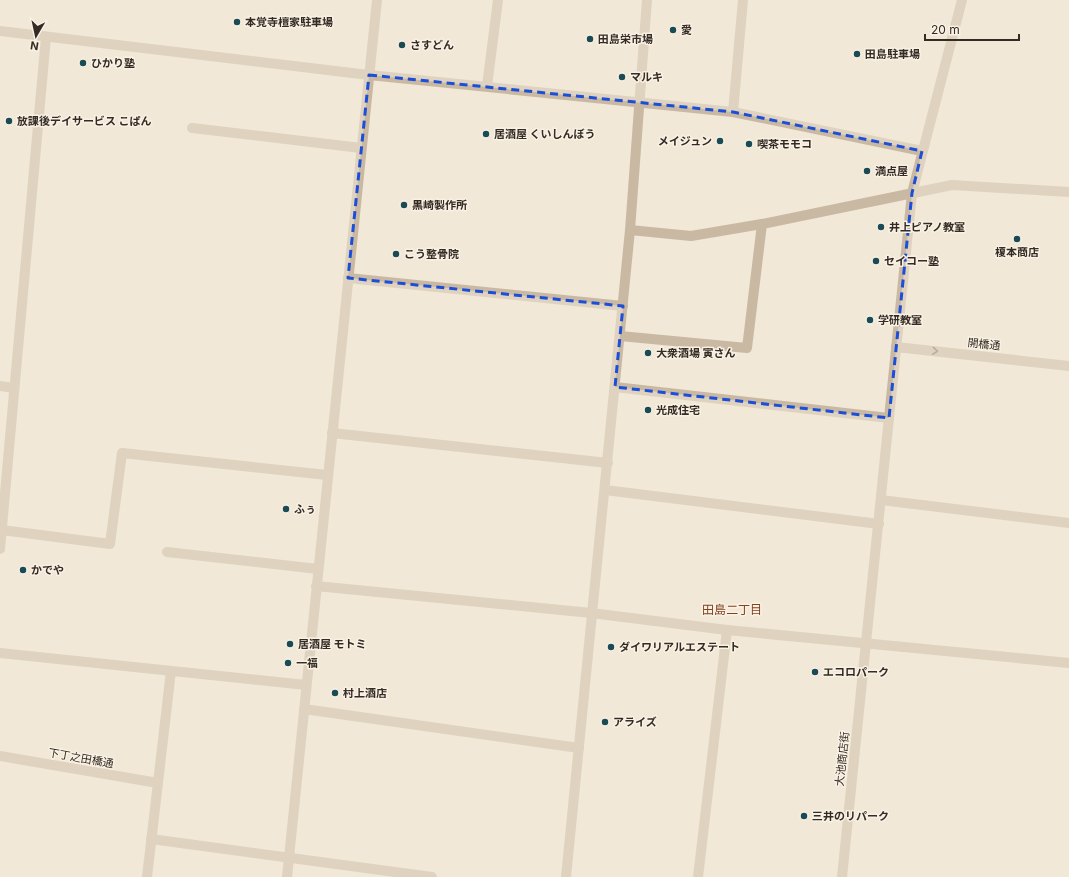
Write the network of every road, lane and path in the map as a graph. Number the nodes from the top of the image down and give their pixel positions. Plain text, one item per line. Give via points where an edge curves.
1 (377, 0) edge
2 (498, 0) edge
3 (647, 0) edge
4 (743, 0) edge
5 (962, 0) edge
6 (0, 31) edge
7 (46, 37) junction
8 (369, 75) junction
9 (487, 86) junction
10 (640, 102) junction
11 (733, 112) junction
12 (192, 128) dead end
13 (361, 148) junction
14 (922, 151) junction
15 (1069, 192) edge
16 (912, 193) junction
17 (762, 224) junction
18 (630, 230) junction
19 (348, 278) junction
20 (623, 306) junction
21 (620, 336) junction
22 (896, 347) junction
23 (1069, 366) edge
24 (0, 386) edge
25 (615, 387) junction
26 (14, 388) junction
27 (889, 418) junction
28 (332, 433) junction
29 (608, 463) junction
30 (327, 475) junction
31 (605, 490) junction
32 (881, 500) junction
33 (1069, 523) edge
34 (879, 524) junction
35 (2, 530) junction
36 (0, 549) edge
37 (167, 552) dead end
38 (318, 569) junction
39 (316, 586) junction
40 (591, 613) junction
41 (727, 630) junction
42 (867, 644) junction
43 (0, 654) edge
44 (1069, 664) edge
45 (171, 671) junction
46 (306, 685) junction
47 (304, 709) junction
48 (579, 748) junction
49 (0, 756) edge
50 (158, 783) junction
51 (151, 839) junction
52 (289, 858) junction
53 (147, 877) edge
54 (287, 877) edge
55 (432, 877) edge
56 (566, 877) edge
57 (698, 877) edge
58 (842, 877) edge

1 - 8 street
2 - 9 street
3 - 10 street
4 - 11 street
5 - 14 street, 大池商店街
6 - 7 street
7 - 8 street
7 - 26 street
8 - 9 street
8 - 13 street
9 - 10 street
10 - 11 street
10 - 18 street
11 - 14 street
12 - 13 street
13 - 19 street
14 - 16 street, 大池商店街
15 - 16 street via 952,185
16 - 17 street
16 - 22 street, 大池商店街
17 - 18 street via 691,236
17 - 21 street via 747,348
18 - 20 street
19 - 20 street
19 - 28 street
20 - 21 street
21 - 25 street
22 -> 23 street, 開橋通
22 - 27 street, 大池商店街
24 - 26 street
25 - 27 street
25 - 29 street
26 - 35 street
27 - 32 street, 大池商店街
28 - 29 street
28 - 30 street
29 - 31 street
30 - 35 street via 122,453 110,544
30 - 38 street
31 - 34 street
31 - 40 street
32 - 33 street
32 - 34 street, 大池商店街
34 - 42 street, 大池商店街
35 - 36 street
37 - 38 street
38 - 39 street
39 - 40 street
39 - 46 street
40 - 41 street
40 - 48 street
41 - 42 street
41 - 57 street
42 - 44 street
42 - 58 street, 大池商店街
43 - 45 street
45 - 46 street
45 - 50 street
46 - 47 street
47 - 48 street
47 - 52 street
48 - 56 street
49 - 50 street, 下丁之田橋通
50 - 51 street
51 - 52 street
51 - 53 street
52 - 54 street
52 - 55 street

